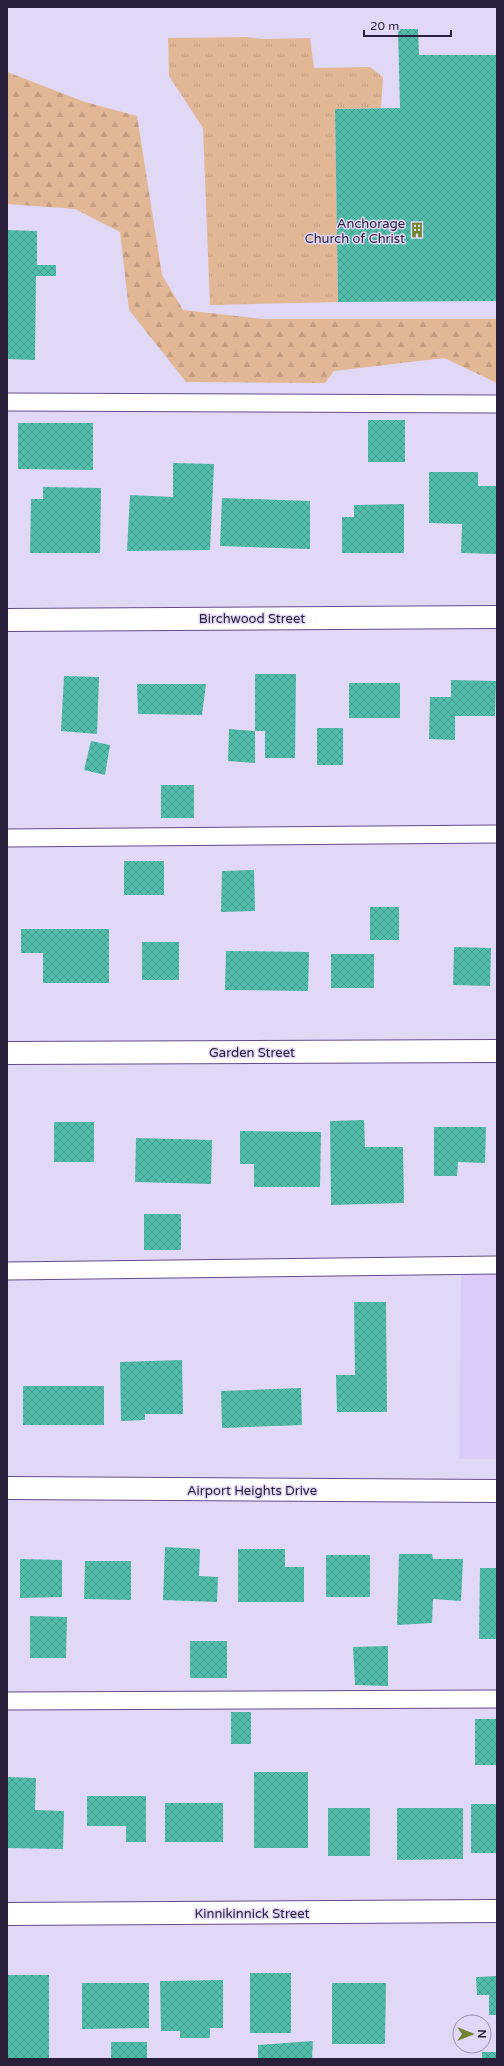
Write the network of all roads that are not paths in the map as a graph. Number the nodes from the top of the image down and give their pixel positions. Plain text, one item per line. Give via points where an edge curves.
1 (7, 402) edge
2 (497, 404) edge
3 (497, 617) edge
4 (7, 620) edge
5 (497, 834) edge
6 (7, 838) edge
7 (497, 1051) edge
8 (7, 1053) edge
9 (497, 1265) edge
10 (7, 1271) edge
11 (7, 1488) edge
12 (497, 1491) edge
13 (497, 1700) edge
14 (7, 1702) edge
15 (497, 1911) edge
16 (7, 1914) edge

1 - 2 lane
3 - 4 street, Birchwood Street
5 - 6 lane
7 - 8 street, Garden Street
9 - 10 lane
11 - 12 street, Airport Heights Drive
13 - 14 lane
15 - 16 street, Kinnikinnick Street

